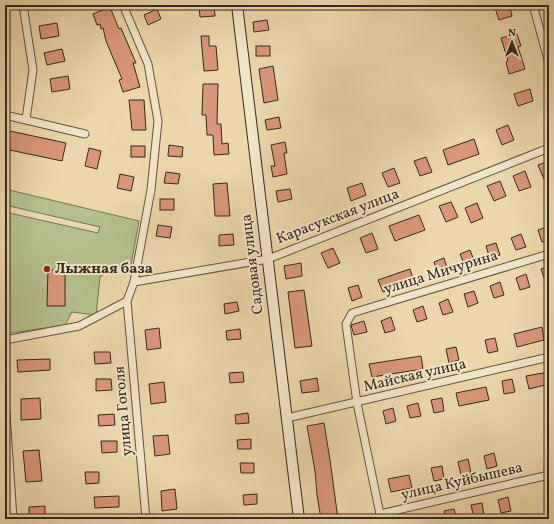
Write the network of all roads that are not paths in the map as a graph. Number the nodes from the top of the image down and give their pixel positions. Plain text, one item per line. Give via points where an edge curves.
1 (23, 5) edge
2 (123, 5) edge
3 (237, 5) edge
4 (533, 5) edge
5 (549, 63) edge
6 (5, 115) edge
7 (26, 119) junction
8 (85, 134) dead end
9 (549, 148) edge
10 (549, 254) edge
11 (268, 259) junction
12 (134, 282) junction
13 (127, 302) junction
14 (5, 340) edge
15 (549, 357) edge
16 (5, 399) edge
17 (357, 403) junction
18 (287, 418) junction
19 (549, 475) edge
20 (381, 517) edge
21 (13, 519) edge
22 (146, 519) edge
23 (299, 519) edge

1 - 7 street via 33,70
2 - 12 street via 148,64 158,121 151,190
3 - 11 street, Садовая улица
4 - 5 street
6 - 7 street
7 - 8 street
9 - 11 street, Карасукская улица
10 - 17 street, улица Мичурина via 352,313 346,324
11 - 12 street, Карасукская улица
11 - 18 street, Садовая улица
12 - 13 street
13 - 14 street via 80,326
13 - 22 street, улица Гоголя
15 - 17 street, Майская улица
16 - 21 street
17 - 18 street, Майская улица
17 - 20 street
18 - 23 street, Садовая улица
19 - 20 street, улица Куйбышева

